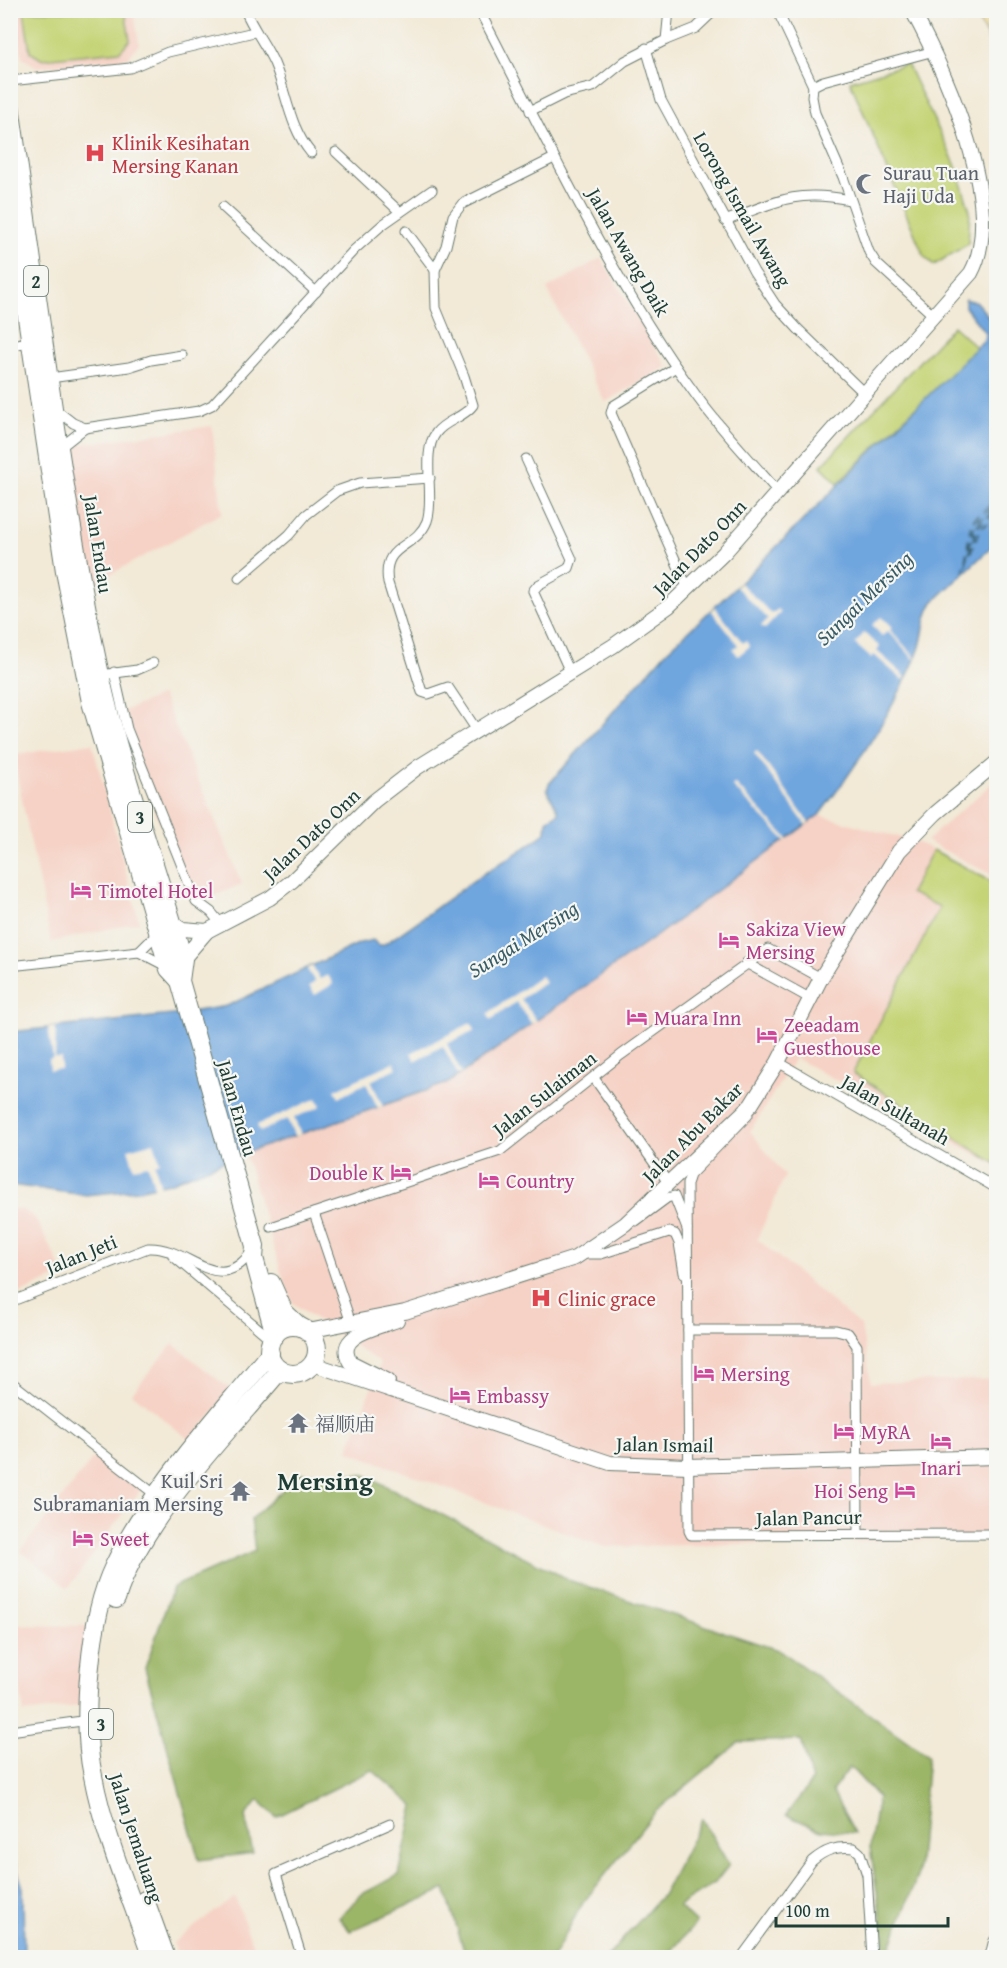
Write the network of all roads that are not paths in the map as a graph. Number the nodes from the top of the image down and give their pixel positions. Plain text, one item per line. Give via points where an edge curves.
1 (245, 10) edge
2 (479, 10) edge
3 (669, 10) edge
4 (716, 10) edge
5 (777, 10) edge
6 (912, 10) edge
7 (254, 32) junction
8 (666, 40) junction
9 (646, 48) junction
10 (934, 51) junction
11 (10, 81) edge
12 (813, 86) junction
13 (10, 106) edge
14 (530, 111) junction
15 (336, 152) dead end
16 (311, 153) dead end
17 (554, 158) junction
18 (432, 190) dead end
19 (850, 200) junction
20 (10, 204) edge
21 (223, 207) dead end
22 (400, 212) junction
23 (725, 221) junction
24 (406, 231) dead end
25 (435, 270) junction
26 (316, 292) junction
27 (935, 317) junction
28 (31, 342) junction
29 (10, 345) edge
30 (182, 355) dead end
31 (676, 367) junction
32 (50, 378) junction
33 (865, 394) junction
34 (55, 409) junction
35 (85, 428) junction
36 (57, 454) junction
37 (526, 459) dead end
38 (429, 478) junction
39 (778, 492) junction
40 (78, 568) joint
41 (239, 578) dead end
42 (688, 589) junction
43 (153, 663) dead end
44 (570, 672) junction
45 (107, 674) junction
46 (476, 729) junction
47 (121, 731) junction
48 (996, 763) edge
49 (221, 924) junction
50 (165, 926) junction
51 (207, 931) junction
52 (139, 952) junction
53 (746, 963) junction
54 (10, 966) edge
55 (177, 970) junction
56 (821, 978) junction
57 (811, 999) junction
58 (778, 1062) junction
59 (594, 1078) junction
60 (751, 1105) junction
61 (669, 1184) junction
62 (996, 1188) edge
63 (314, 1213) junction
64 (625, 1224) junction
65 (271, 1227) dead end
66 (688, 1230) junction
67 (255, 1246) junction
68 (167, 1251) junction
69 (584, 1254) junction
70 (688, 1277) junction
71 (10, 1302) edge
72 (405, 1312) junction
73 (351, 1323) junction
74 (304, 1329) junction
75 (688, 1330) junction
76 (272, 1343) junction
77 (313, 1364) junction
78 (280, 1370) junction
79 (10, 1381) edge
80 (437, 1406) junction
81 (996, 1457) edge
82 (858, 1463) junction
83 (688, 1466) junction
84 (157, 1496) junction
85 (858, 1534) junction
86 (996, 1534) edge
87 (89, 1720) junction
88 (10, 1731) edge
89 (390, 1824) dead end
90 (996, 1942) edge
91 (152, 1958) edge
92 (166, 1958) edge
93 (302, 1958) edge
94 (741, 1958) edge
95 (872, 1958) edge
96 (992, 1958) edge

1 - 7 street
2 - 14 street, Jalan Awang Daik
3 - 8 street
4 - 8 street via 696,28
5 - 12 street
6 - 10 street, Jalan Dato Onn
7 - 11 street via 168,52 130,68
7 - 16 street via 273,61 289,112
8 - 9 street
9 - 14 street via 593,87 564,94
9 - 23 street, Lorong Ismail Awang via 661,100
10 - 12 street
10 - 27 street, Jalan Dato Onn via 977,161 987,229 980,261
12 - 19 street via 815,113
13 - 32 highway, Jalan Endau / 2
14 - 17 street, Jalan Awang Daik
15 - 22 street
17 - 25 street via 457,209
17 - 31 street, Jalan Awang Daik
18 - 22 street
19 - 23 street via 797,195
19 - 27 street via 872,258
20 - 28 highway, Jalan Endau / 3
21 - 26 street
22 - 26 street via 354,250
23 - 33 street, Lorong Ismail Awang via 775,304
24 - 25 street
25 - 38 street via 436,308 473,405 436,432 431,444
26 - 35 street via 212,405 199,411
27 - 33 street, Jalan Dato Onn
28 - 29 street
28 - 36 highway, Jalan Endau / 3
30 - 32 street
31 - 39 street, Jalan Awang Daik
31 - 42 street via 613,406 611,413
32 - 34 highway, Jalan Endau / 2
33 - 39 street, Jalan Dato Onn
34 - 35 street
34 - 36 highway, Jalan Endau / 2
35 - 36 street
36 - 40 highway, Jalan Endau / 2
36 - 50 highway, Jalan Endau / 3 via 65,571 91,702
37 - 44 street via 572,559 569,568 532,591
38 - 41 street via 360,483 338,490
38 - 46 street via 425,524 388,560 387,583 422,692 428,694 448,687
39 - 42 street, Jalan Dato Onn
40 - 45 highway, Jalan Endau / 3
42 - 44 street, Jalan Dato Onn via 653,620
43 - 45 street via 137,670
44 - 46 street, Jalan Dato Onn
45 - 47 highway, Jalan Endau / 3
46 - 49 street, Jalan Dato Onn via 374,801 281,891
47 - 49 street via 196,901
47 - 50 highway, Jalan Endau / 3
48 - 56 street, Jalan Abu Bakar via 936,813 899,851
49 - 51 street, Jalan Dato Onn
50 - 51 street
50 - 52 street
50 - 55 highway, Jalan Endau / 3
51 - 55 street
52 - 54 street
52 - 55 street
53 - 56 street, Jalan Sulaiman via 768,949
53 - 57 street
53 - 59 street, Jalan Sulaiman
55 - 67 highway, Jalan Endau / 3
56 - 57 street, Jalan Abu Bakar
57 - 58 street, Jalan Abu Bakar
58 - 60 street, Jalan Abu Bakar
58 - 62 street, Jalan Sultanah
59 - 61 street
59 - 63 street, Jalan Sulaiman via 500,1151
60 - 61 street, Jalan Abu Bakar
60 - 66 street via 732,1134 687,1179
61 - 64 street, Jalan Abu Bakar
63 - 65 street, Jalan Sulaiman
63 - 73 street
64 - 66 street via 635,1222 674,1196
64 - 69 street, Jalan Abu Bakar
66 - 70 street
67 - 68 street via 243,1263 224,1273
67 - 74 highway, Jalan Endau / 3 via 263,1256 277,1302
67 - 76 highway, Jalan Endau / 3 via 254,1258
68 - 71 street, Jalan Jeti via 136,1251
68 - 76 street
69 - 70 street via 602,1254 669,1232 675,1234 679,1243 682,1270
69 - 72 street, Jalan Abu Bakar
70 - 75 street
72 - 73 street, Jalan Abu Bakar
72 - 80 street via 400,1319 352,1337 346,1344 346,1356 363,1370 430,1399
73 - 74 street, Jalan Abu Bakar
74 - 76 highway via 282,1329
74 - 77 highway via 316,1344
75 - 82 street via 848,1333 857,1346
75 - 83 street
76 - 78 highway, 3
76 - 84 highway, Jalan Jemaluang / 3
77 - 78 highway via 296,1374
77 - 80 street, Jalan Ismail
78 - 92 highway, Jalan Jemaluang / 3 via 174,1497 148,1535 123,1578 108,1633 100,1693 104,1771 113,1809
79 - 84 street
80 - 83 street, Jalan Ismail via 610,1463
81 - 82 street, Jalan Ismail
82 - 83 street, Jalan Ismail
82 - 85 street
83 - 85 street, Jalan Pancur via 691,1535
84 - 87 highway, Jalan Jemaluang / 3 via 113,1568 105,1593 90,1670
85 - 86 street, Jalan Pancur
87 - 88 street
87 - 91 highway, Jalan Jemaluang / 3 via 95,1788
89 - 93 street via 276,1874
90 - 96 street
94 - 95 street via 812,1861 827,1850 844,1847 854,1848 865,1863

